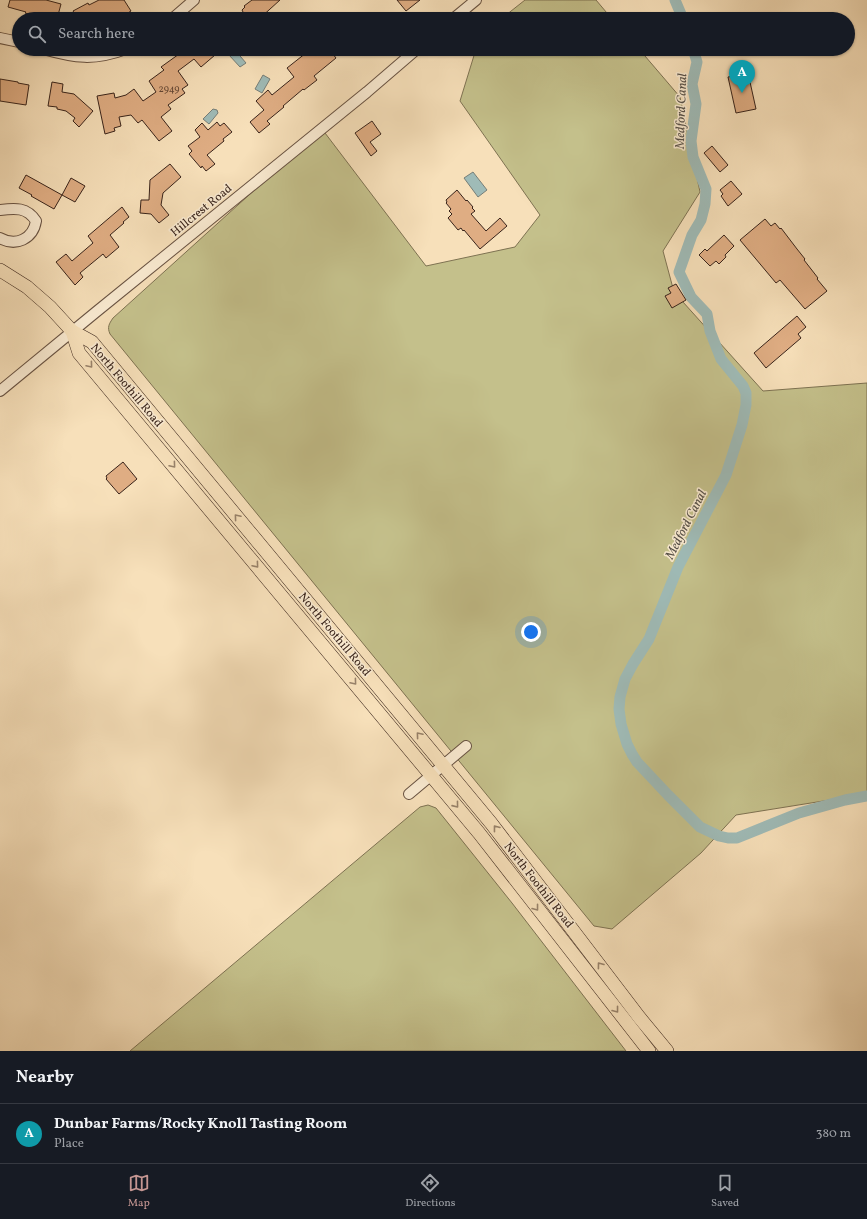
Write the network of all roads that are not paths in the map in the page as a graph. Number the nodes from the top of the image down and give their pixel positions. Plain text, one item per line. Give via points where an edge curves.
1 (194, 0) edge
2 (476, 0) edge
3 (180, 12) edge
4 (461, 12) edge
5 (0, 38) edge
6 (12, 41) edge
7 (73, 56) edge
8 (99, 56) edge
9 (409, 56) edge
10 (0, 210) edge
11 (0, 238) edge
12 (0, 270) edge
13 (72, 331) junction
14 (0, 391) edge
15 (466, 746) dead end
16 (444, 765) junction
17 (431, 775) junction
18 (409, 794) dead end
19 (649, 1051) edge
20 (667, 1051) edge

1 - 3 street
2 - 4 street
5 - 6 street
7 - 8 street
9 - 13 street, Hillcrest Road
10 - 11 street via 16,208 32,215 36,221 35,229 19,242 6,242
12 - 13 main road via 35,294
13 - 14 street, Hillcrest Road
16 -> 13 main road, North Foothill Road via 92,342
13 -> 17 main road, North Foothill Road via 79,353
15 - 16 street
16 - 17 street
20 -> 16 main road, North Foothill Road
17 - 18 street
17 -> 19 main road, North Foothill Road

